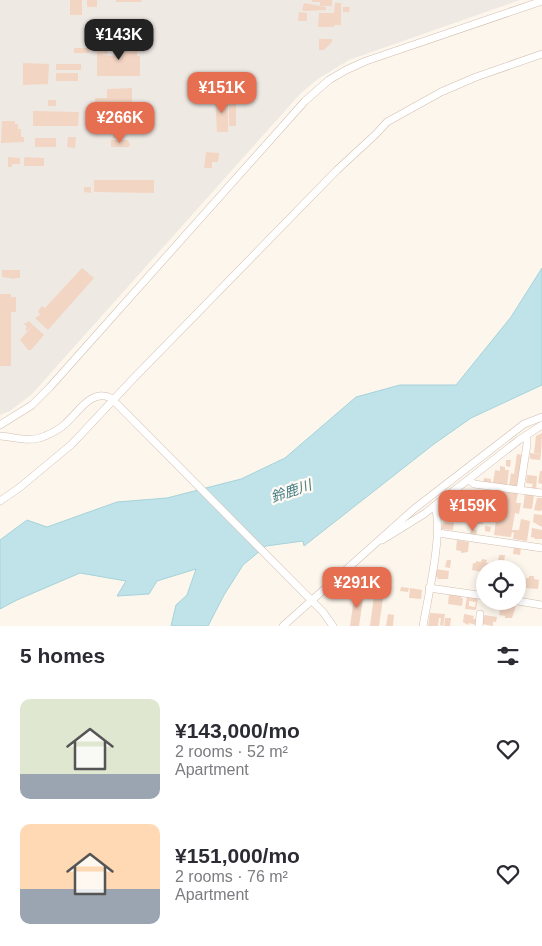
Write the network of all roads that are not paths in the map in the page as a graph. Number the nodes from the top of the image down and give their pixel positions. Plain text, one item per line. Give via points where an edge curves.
1 (542, 1) edge
2 (542, 54) edge
3 (115, 401) junction
4 (542, 418) edge
5 (0, 425) edge
6 (542, 425) edge
7 (527, 435) junction
8 (0, 436) edge
9 (469, 480) junction
10 (520, 490) junction
11 (542, 493) edge
12 (0, 501) edge
13 (434, 506) junction
14 (438, 533) junction
15 (378, 540) junction
16 (542, 548) edge
17 (430, 588) junction
18 (476, 595) edge
19 (309, 599) junction
20 (526, 602) edge
21 (542, 605) edge
22 (480, 614) dead end
23 (283, 626) edge
24 (334, 626) edge
25 (423, 626) edge
26 (479, 626) edge

1 - 5 street via 366,62 329,80 305,101 50,387 32,405
2 - 3 street via 441,92 387,122
3 - 8 street via 106,395 97,395 64,426 43,437 25,440
3 - 12 street via 72,444
3 - 19 street
4 - 15 street via 524,424
6 - 7 street
7 - 9 street
7 - 10 street
9 - 10 street via 474,484
9 - 13 street
10 - 11 street
13 - 14 street
13 - 15 street via 384,540
14 - 16 street
14 - 17 street
15 - 19 street
17 - 18 street
17 - 25 street
19 - 23 street
19 - 24 street
20 - 21 street
22 - 26 street

